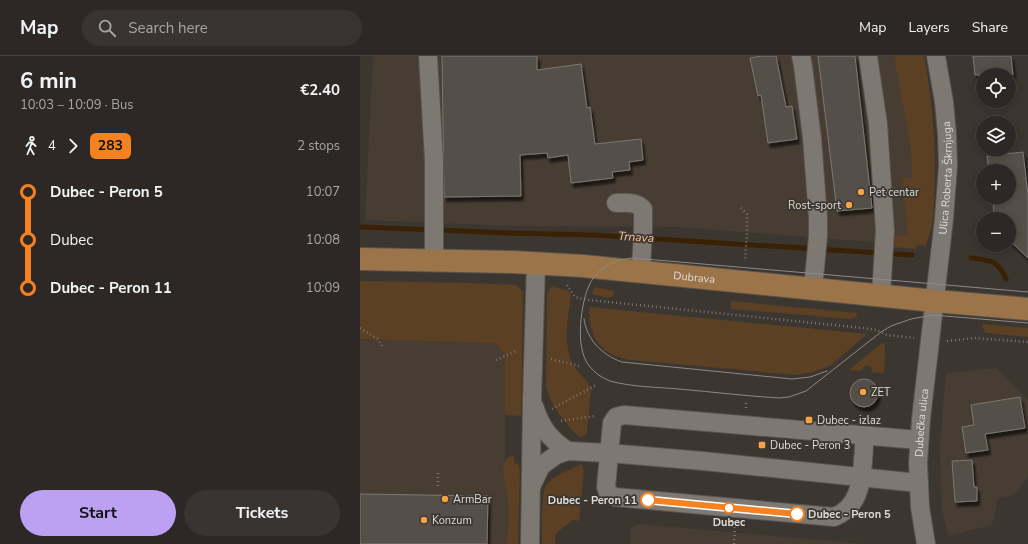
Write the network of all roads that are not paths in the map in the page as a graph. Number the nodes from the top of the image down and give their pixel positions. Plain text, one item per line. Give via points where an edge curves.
1 (428, 56) edge
2 (801, 56) edge
3 (868, 56) edge
4 (936, 56) edge
5 (616, 203) dead end
6 (360, 259) edge
7 (434, 261) junction
8 (536, 263) junction
9 (641, 271) junction
10 (813, 289) junction
11 (881, 295) junction
12 (935, 301) junction
13 (1028, 309) edge
14 (532, 400) junction
15 (863, 435) junction
16 (919, 440) junction
17 (568, 451) junction
18 (609, 453) junction
19 (862, 477) junction
20 (918, 483) junction
21 (530, 488) junction
22 (530, 544) edge
23 (926, 544) edge

1 - 7 street via 434,161
2 - 10 street via 812,138 818,217
3 - 11 street via 883,181 885,241
4 - 12 street, Ulica Roberta Škrnjuga via 944,102 948,166
5 - 9 street via 633,203 643,209
6 - 7 main road, Dubrava
7 - 8 main road, Dubrava
8 - 9 main road, Dubrava
8 - 14 street
9 - 10 main road, Dubrava
10 - 11 main road, Dubrava
11 - 12 main road, Dubrava
12 - 13 main road, Dubrava
12 - 16 street, Dubečka ulica
14 - 17 street via 539,421 548,435 557,445
14 - 21 street
15 - 16 street
15 - 18 street via 624,415 616,417 612,423
15 - 19 street
16 - 20 street, Dubečka ulica
17 - 18 street
17 - 21 street via 556,455 541,466
18 - 19 street
18 - 19 street via 606,487 608,493 615,497 834,517 842,514 850,506 857,496
19 - 20 street
20 - 23 street, Dubečka ulica
21 - 22 street

